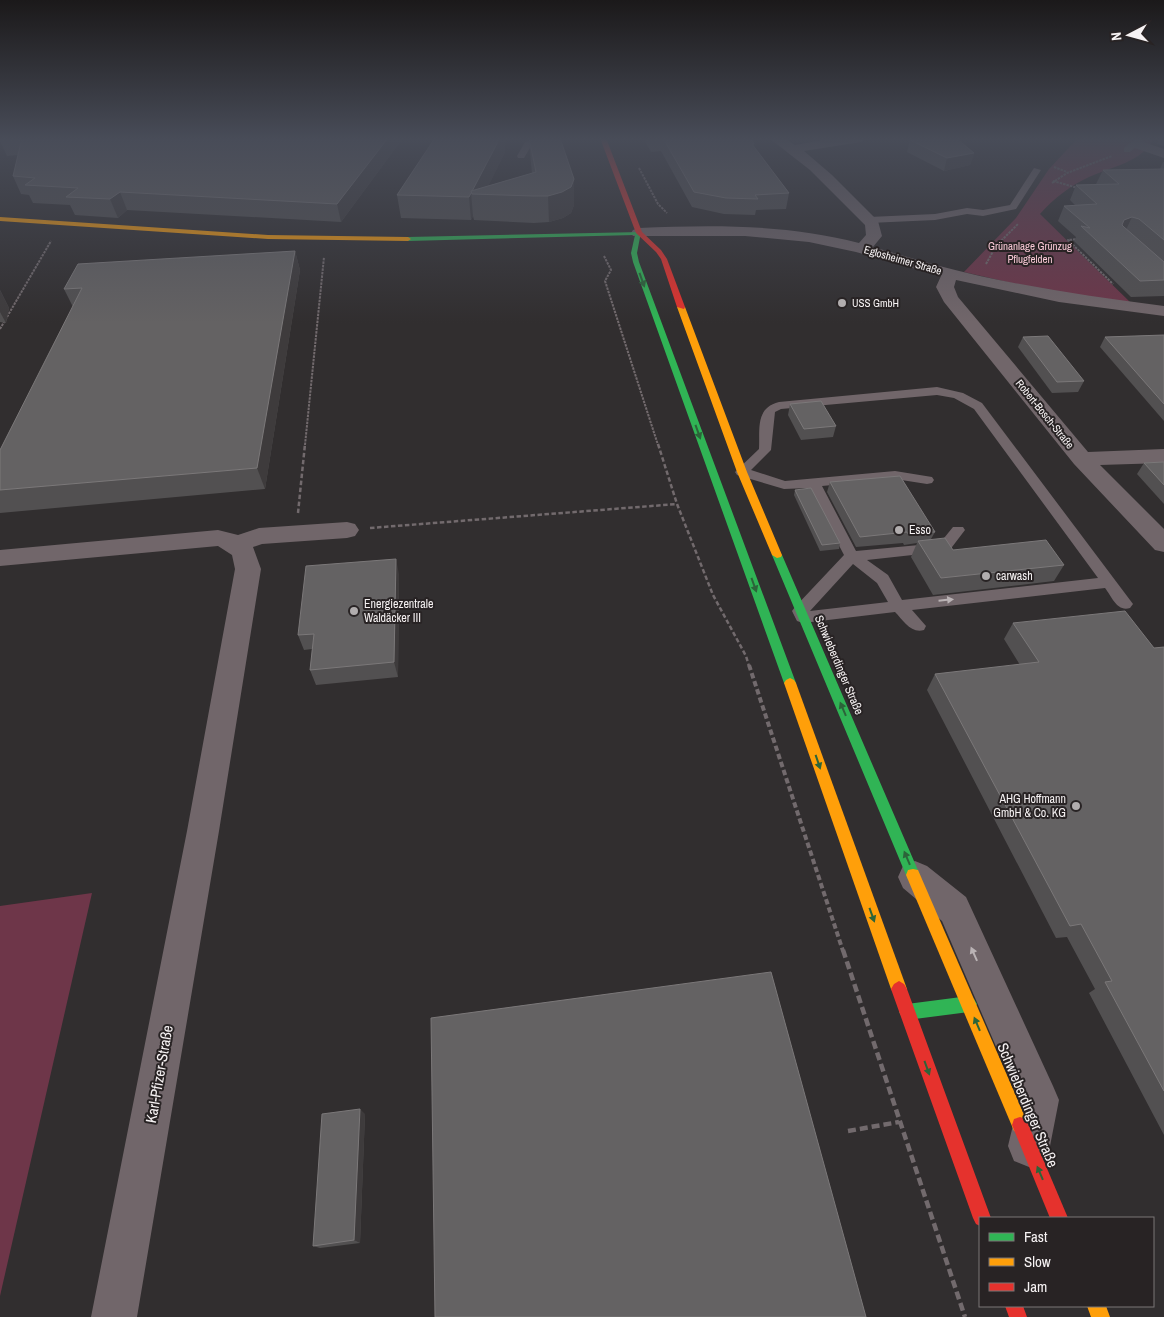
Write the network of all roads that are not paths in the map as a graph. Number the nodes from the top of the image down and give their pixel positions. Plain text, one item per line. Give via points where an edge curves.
1 (626, 199) edge
2 (847, 199) edge
3 (1018, 199) edge
4 (0, 218) edge
5 (869, 220) junction
6 (639, 233) junction
7 (862, 249) junction
8 (950, 274) junction
9 (1164, 310) edge
10 (676, 334) junction
11 (1164, 456) edge
12 (1082, 459) junction
13 (742, 472) junction
14 (928, 480) dead end
15 (813, 483) junction
16 (347, 530) road end
17 (958, 530) dead end
18 (1164, 544) edge
19 (235, 545) junction
20 (852, 556) junction
21 (0, 558) edge
22 (1108, 582) junction
23 (1125, 604) dead end
24 (898, 606) junction
25 (802, 614) junction
26 (918, 626) dead end
27 (915, 877) junction
28 (969, 1004) junction
29 (907, 1012) junction
30 (1029, 1146) junction
31 (982, 1217) edge
32 (1059, 1217) edge
33 (114, 1317) edge

1 - 6 main road, Schwieberdinger Straße
2 - 5 street
3 - 5 lane via 1013,207 983,213 967,211 935,217
4 - 6 main road via 339,239
5 - 7 street via 873,224 874,236
6 - 7 street, Eglosheimer Straße via 760,231
6 - 10 main road, Schwieberdinger Straße via 664,260
6 -> 10 main road, Schwieberdinger Straße via 634,252 636,262
7 - 8 street, Eglosheimer Straße
8 - 9 street, Eglosheimer Straße via 1070,299
8 - 12 street, Robert-Bosch-Straße via 946,287 950,298
10 - 13 main road, Schwieberdinger Straße
10 -> 29 main road, Schwieberdinger Straße via 799,706
11 - 12 street
12 - 18 street, Robert-Bosch-Straße
13 - 15 lane via 784,485
13 - 22 lane via 765,450 768,413 778,406 951,392 978,406
13 - 25 main road, Schwieberdinger Straße
14 - 15 lane via 894,475
15 - 20 lane
16 - 19 street via 259,536
17 - 20 lane via 944,548
19 - 21 street via 218,538 200,538
19 - 33 street, Karl-Pfizer-Straße via 243,551 248,569
20 - 24 lane via 883,579
20 - 25 lane
22 - 23 lane
24 -> 22 lane
24 - 25 lane
24 - 26 lane
27 -> 25 main road, Schwieberdinger Straße
27 - 28 main road, Schwieberdinger Straße
30 -> 27 street via 1038,1100 954,909
28 - 29 main road
30 -> 28 main road, Schwieberdinger Straße
29 -> 31 main road, Schwieberdinger Straße
32 -> 30 main road, Schwieberdinger Straße

